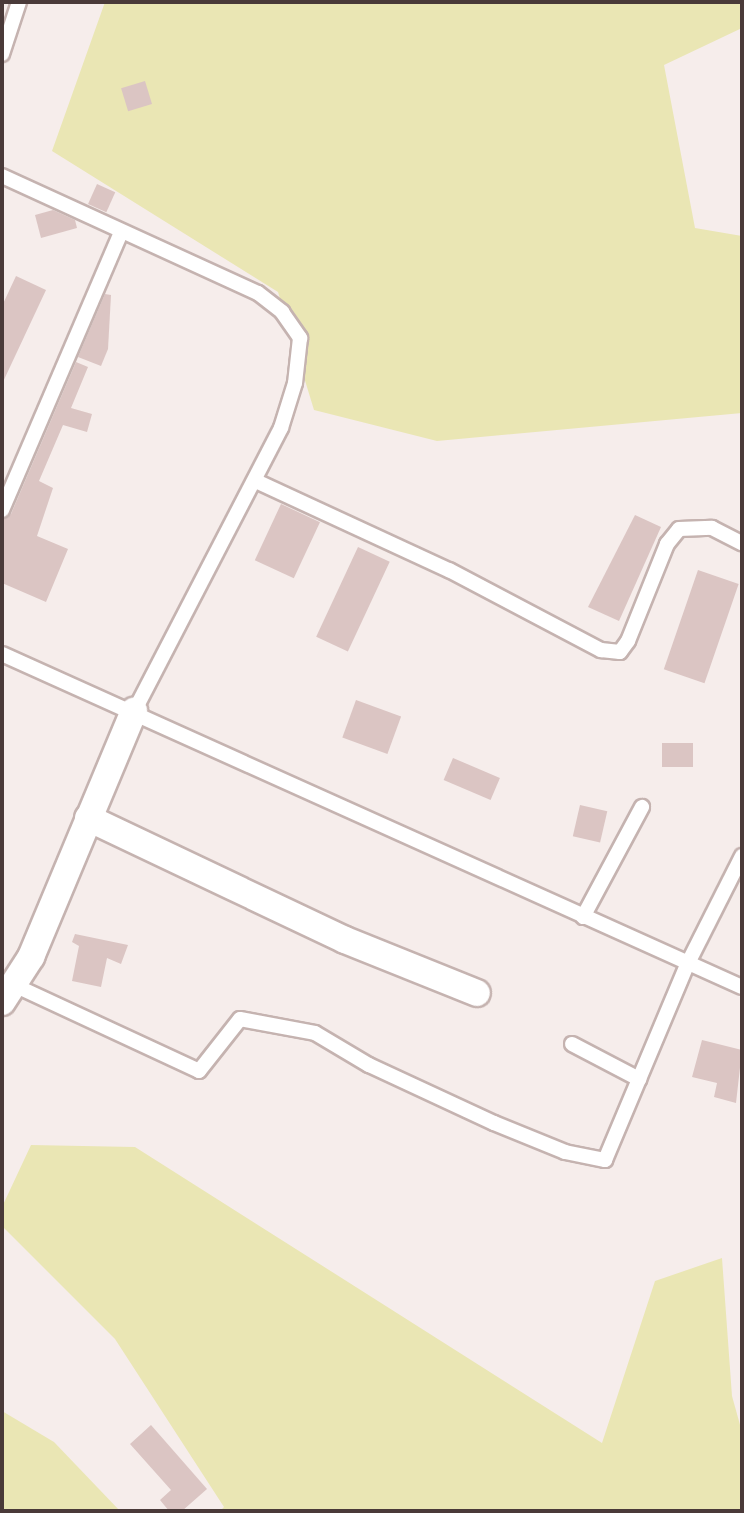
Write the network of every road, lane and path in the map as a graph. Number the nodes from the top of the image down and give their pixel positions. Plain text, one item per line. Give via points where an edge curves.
1 (19, 2) edge
2 (2, 54) edge
3 (2, 176) edge
4 (121, 232) junction
5 (256, 481) junction
6 (2, 510) edge
7 (742, 543) edge
8 (2, 654) edge
9 (134, 711) junction
10 (642, 807) dead end
11 (88, 818) junction
12 (742, 856) edge
13 (583, 917) junction
14 (688, 963) junction
15 (742, 987) edge
16 (477, 993) dead end
17 (8, 994) edge
18 (572, 1044) dead end
19 (639, 1079) junction

1 - 2 lane
3 - 4 lane
4 - 5 lane via 258,293 282,312 300,338 295,383
4 - 6 lane
5 - 7 lane via 449,570 601,650 620,652 628,641 667,544 679,529 712,528
5 - 9 lane
8 - 9 lane
9 - 11 street
9 - 13 lane
10 - 13 lane
11 - 16 street via 345,940
11 - 17 street
12 - 14 lane
13 - 14 lane
14 - 15 lane
14 - 19 lane
17 - 19 lane via 199,1071 240,1019 315,1033 418,1089 565,1152 605,1160
18 - 19 lane

